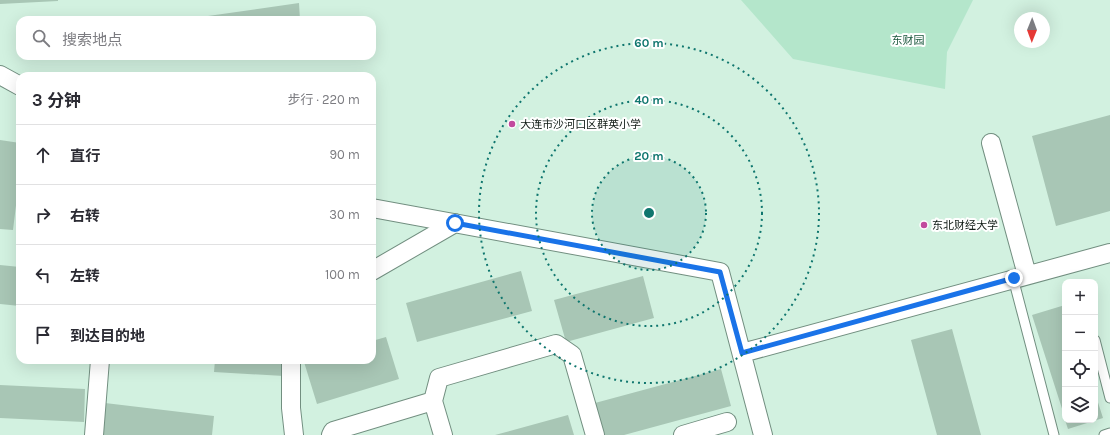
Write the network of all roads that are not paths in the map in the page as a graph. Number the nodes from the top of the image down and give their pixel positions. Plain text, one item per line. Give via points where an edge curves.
1 (0, 75) edge
2 (16, 84) edge
3 (991, 143) dead end
4 (376, 209) edge
5 (455, 223) junction
6 (1110, 253) edge
7 (376, 269) edge
8 (1020, 277) junction
9 (1098, 351) edge
10 (742, 353) junction
11 (100, 364) edge
12 (291, 364) edge
13 (1110, 398) edge
14 (434, 401) junction
15 (727, 422) dead end
16 (1110, 433) edge
17 (94, 435) edge
18 (294, 435) edge
19 (332, 435) edge
20 (443, 435) edge
21 (595, 435) edge
22 (683, 435) edge
23 (763, 435) edge
24 (1054, 435) edge
25 (1104, 435) edge

1 - 2 street
3 - 8 street
4 - 5 street
5 - 7 street
5 - 10 street via 720,272
6 - 8 street
8 - 10 street
8 - 24 lane
9 - 13 lane
10 - 23 street
11 - 17 street
12 - 18 street
14 - 19 street via 333,431
14 - 20 street
14 - 21 street via 439,378 556,344 572,355
15 - 22 street
16 - 25 lane

